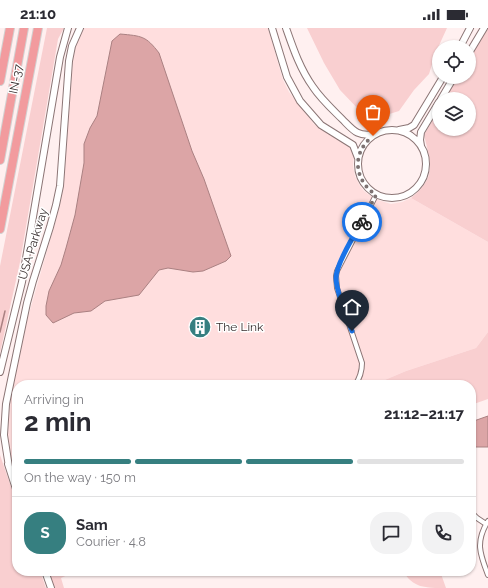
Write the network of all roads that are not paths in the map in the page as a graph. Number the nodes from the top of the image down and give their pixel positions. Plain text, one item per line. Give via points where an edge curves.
1 (6, 28) edge
2 (10, 28) edge
3 (24, 28) edge
4 (38, 28) edge
5 (68, 28) edge
6 (80, 28) edge
7 (272, 28) edge
8 (286, 28) edge
9 (470, 28) edge
10 (484, 28) edge
11 (464, 40) edge
12 (476, 41) edge
13 (0, 78) edge
14 (0, 81) edge
15 (439, 84) edge
16 (432, 114) edge
17 (393, 130) junction
18 (377, 134) junction
19 (422, 149) junction
20 (358, 159) junction
21 (0, 160) edge
22 (376, 195) junction
23 (0, 229) edge
24 (0, 372) edge
25 (359, 380) edge
26 (0, 442) edge
27 (9, 467) junction
28 (12, 476) edge
29 (476, 517) edge
30 (487, 522) edge
31 (47, 576) edge
32 (488, 576) edge
33 (51, 588) edge

1 - 13 highway
2 - 14 highway
3 - 21 highway
4 - 23 highway, IN-37
5 - 24 street, USA Parkway via 60,57 22,282
6 - 27 street, USA Parkway via 72,46 68,70 60,186 27,303 6,404 4,435
7 - 20 street via 287,77 300,101 321,125 353,145
8 - 18 street via 309,82 320,96 354,131 364,135
9 - 11 street
10 - 12 street
15 - 17 street via 414,125 404,130
16 - 19 street via 421,132
17 - 18 street
17 - 19 street via 413,137
18 - 20 street via 365,144
19 - 22 street via 426,167 423,178 416,188 400,197
20 - 22 street via 361,180
22 - 25 street via 336,276 337,288 362,363
26 - 27 street, USA Parkway
27 - 28 street, USA Parkway
29 - 30 street
30 - 32 street via 481,534 480,550
31 - 33 street

